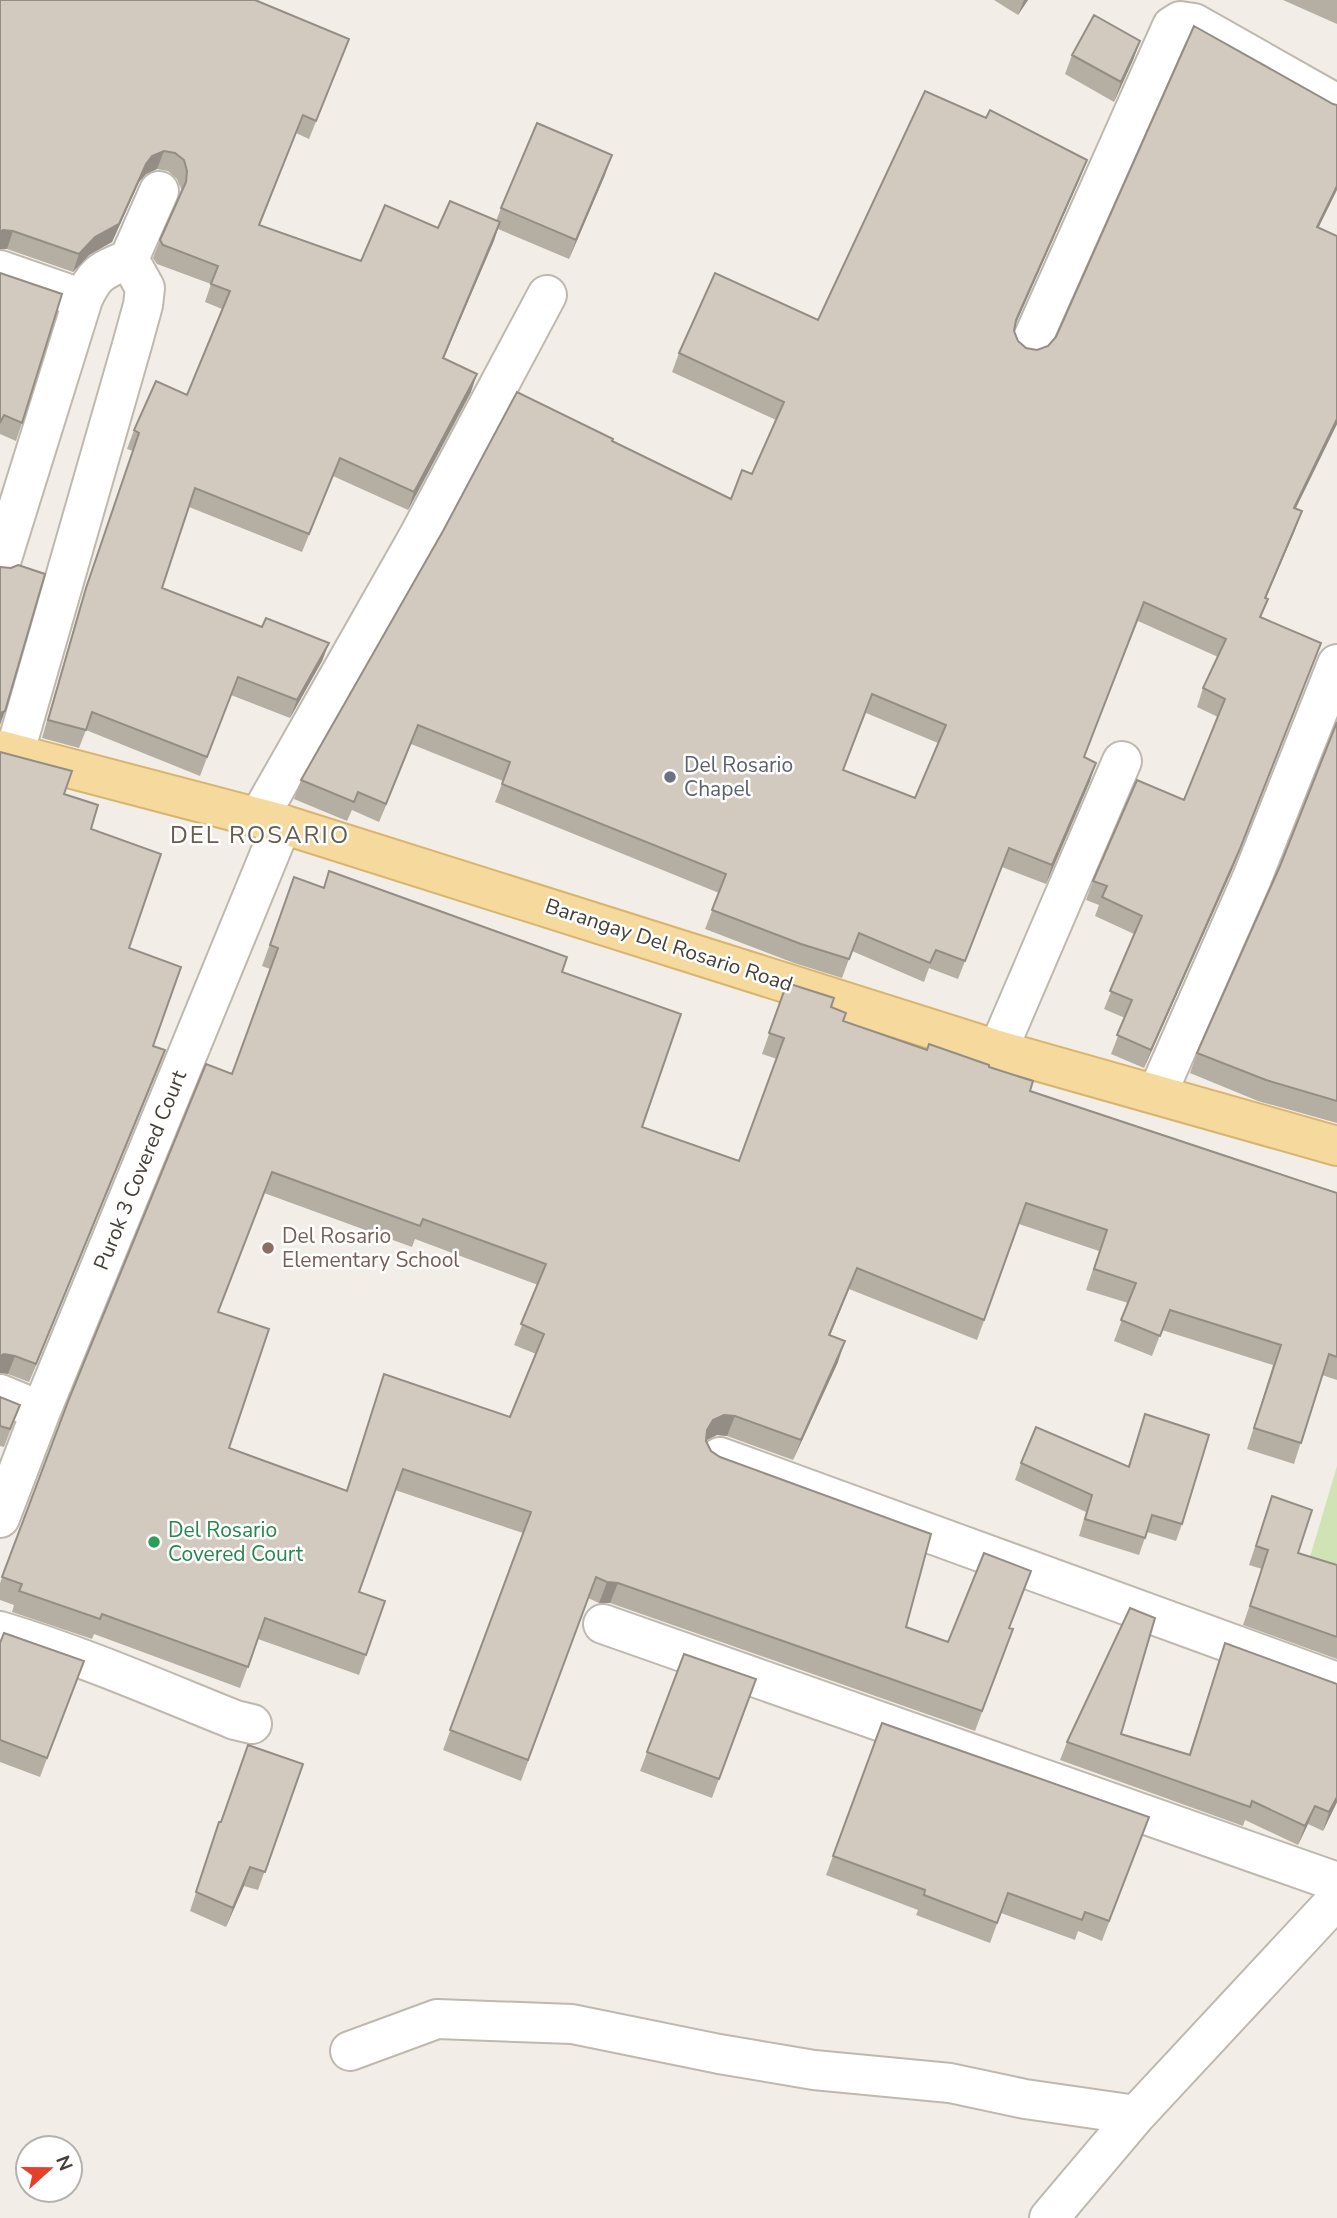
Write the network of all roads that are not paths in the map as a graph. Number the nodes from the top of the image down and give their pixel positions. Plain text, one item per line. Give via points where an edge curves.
1 (1337, 104) edge
2 (159, 191) dead end
3 (129, 259) junction
4 (0, 270) edge
5 (547, 295) dead end
6 (83, 299) junction
7 (1029, 346) edge
8 (0, 565) edge
9 (1337, 664) edge
10 (7, 753) edge
11 (1122, 761) dead end
12 (271, 820) junction
13 (998, 1050) junction
14 (1157, 1094) junction
15 (1337, 1146) edge
16 (0, 1394) edge
17 (41, 1411) junction
18 (720, 1457) edge
19 (0, 1518) edge
20 (603, 1624) dead end
21 (0, 1631) edge
22 (1337, 1682) edge
23 (252, 1724) dead end
24 (1337, 1882) edge
25 (1337, 1899) edge
26 (350, 2051) dead end
27 (1136, 2115) junction
28 (1049, 2218) edge

1 - 7 street via 1194,23 1180,21 1172,26
2 - 3 street
3 - 6 street via 92,279
3 - 10 street via 145,288 143,305
4 - 6 street
5 - 12 street, Purok 3 Covered Court
6 - 8 street
9 - 14 street via 1252,878
10 - 12 main road, Barangay Del Rosario Road
11 - 13 street
12 - 13 main road, Barangay Del Rosario Road
12 - 17 street, Purok 3 Covered Court
13 - 14 main road, Barangay Del Rosario Road
14 - 15 main road, Barangay Del Rosario Road
16 - 17 street
17 - 19 street, Purok 3 Covered Court
18 - 22 street
20 - 24 street
21 - 23 street
25 - 27 street
26 - 27 street via 437,2019 572,2024 814,2070 950,2083
27 - 28 street

